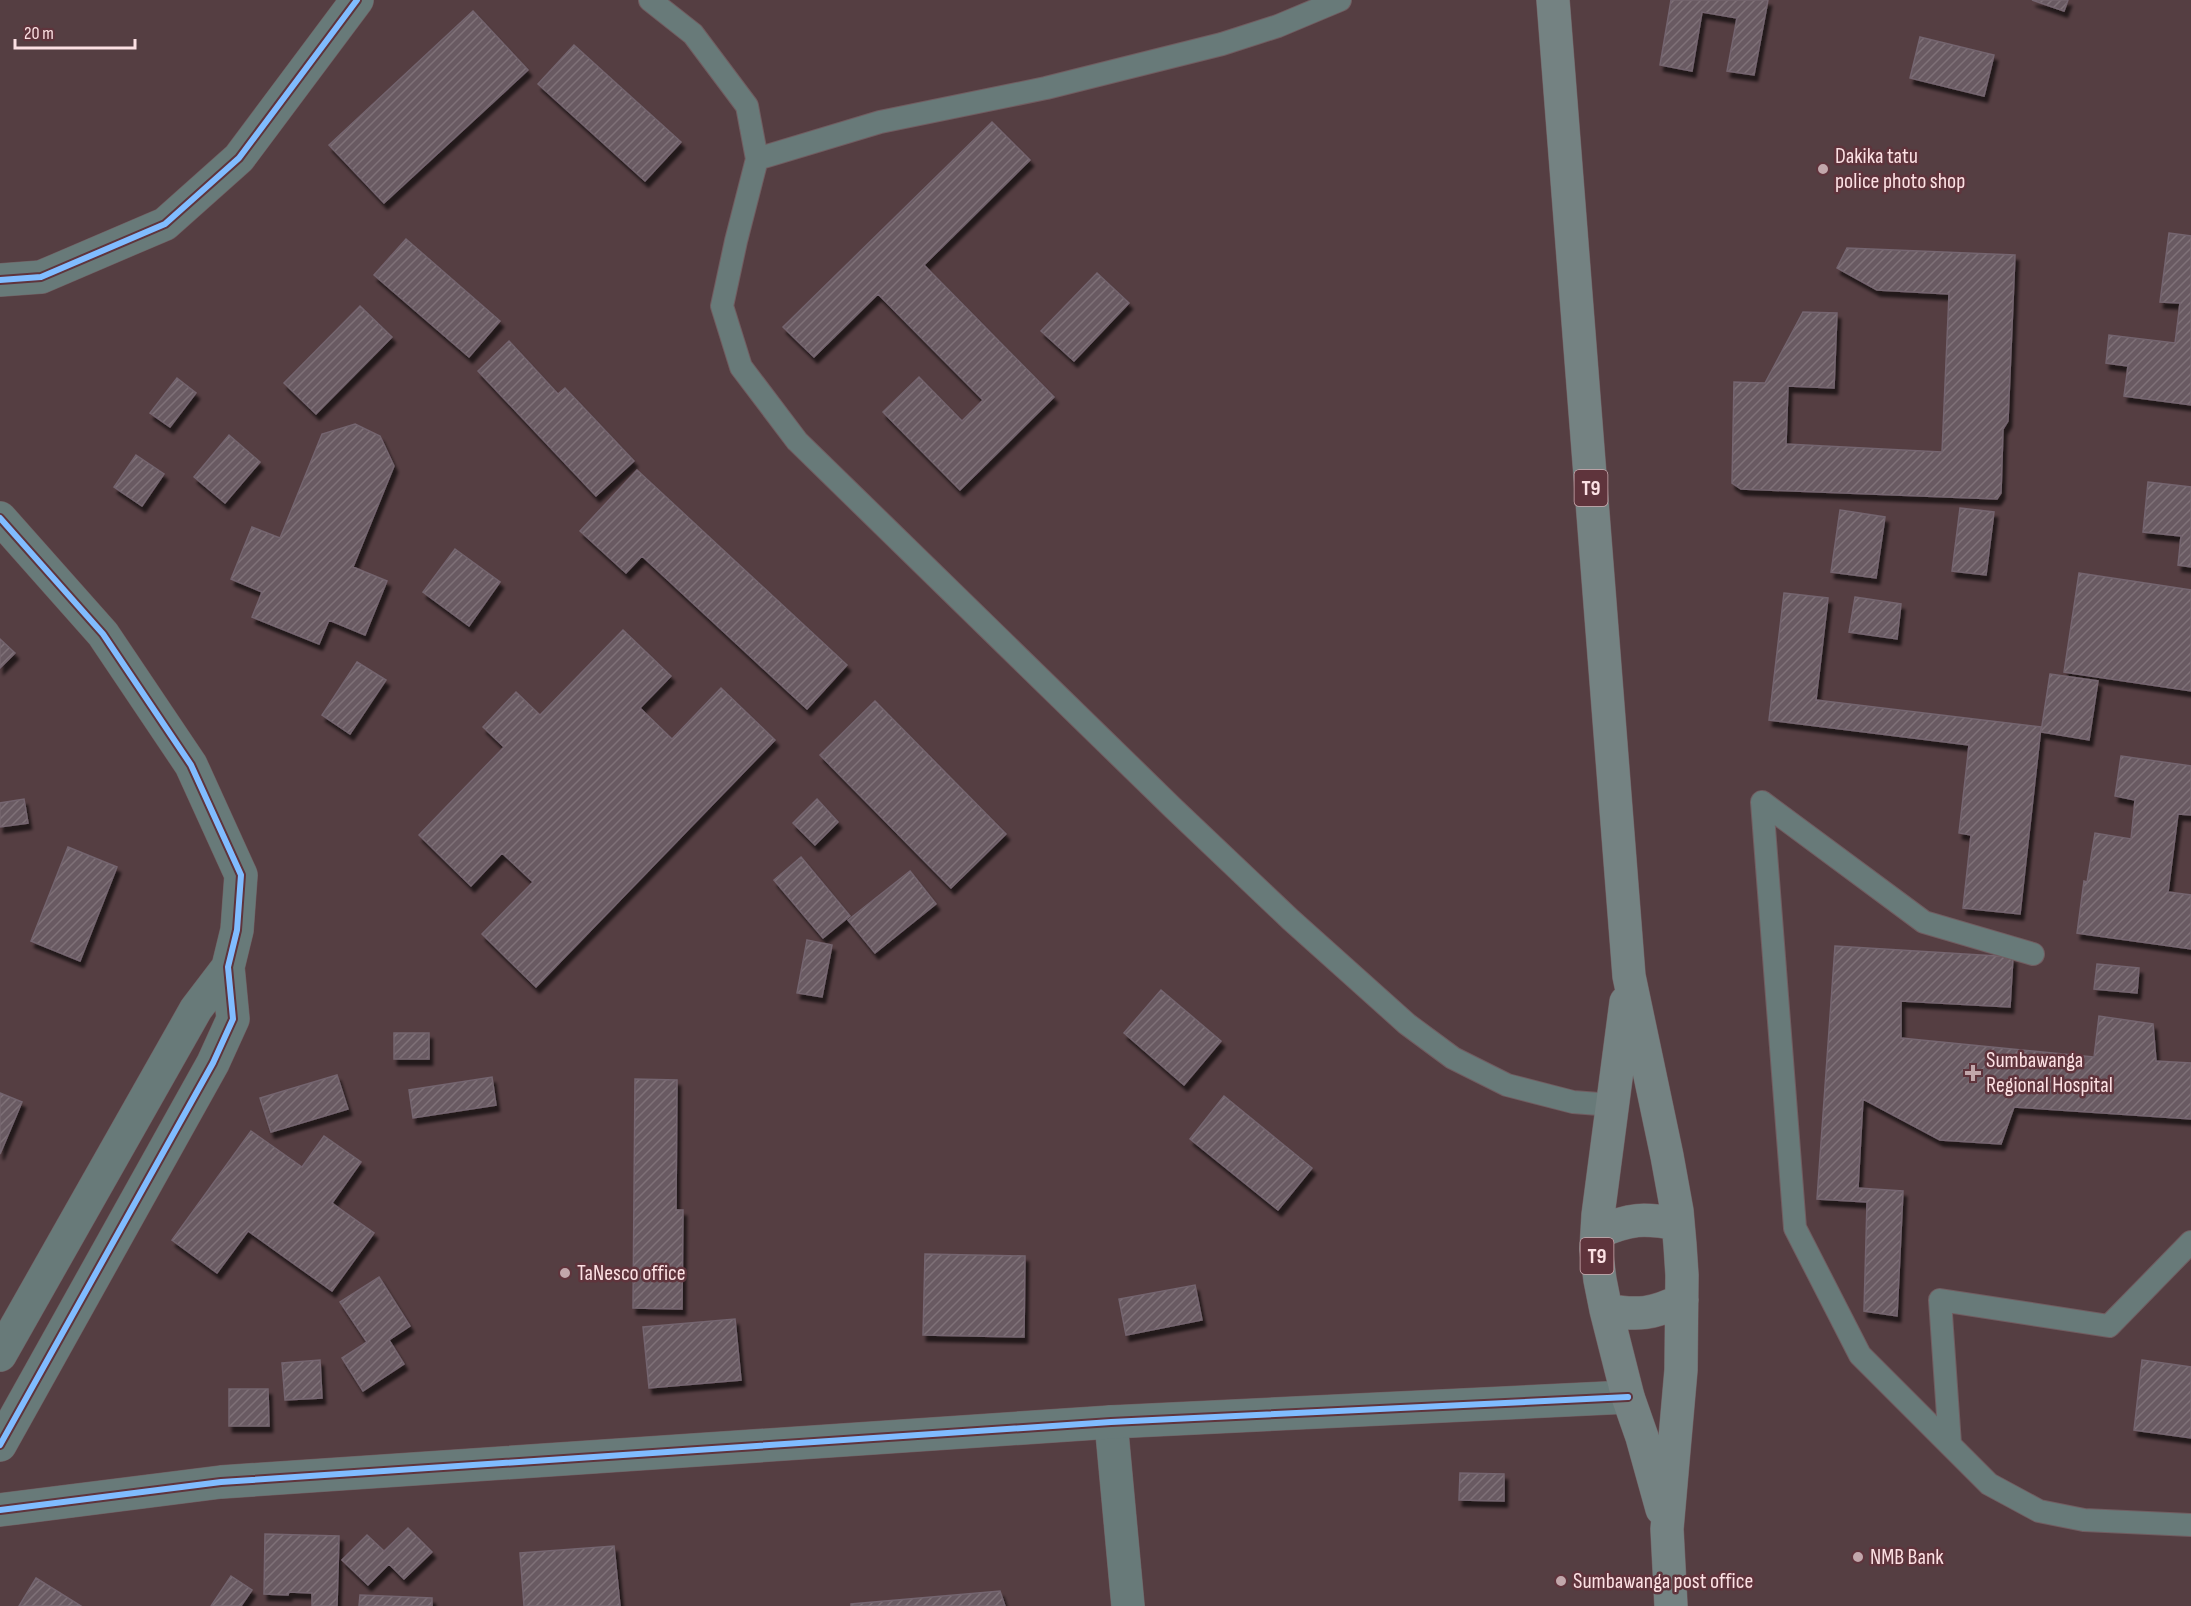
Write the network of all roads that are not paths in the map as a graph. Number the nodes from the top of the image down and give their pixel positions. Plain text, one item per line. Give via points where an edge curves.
1 (357, 0) edge
2 (650, 0) edge
3 (1340, 0) edge
4 (1553, 0) edge
5 (757, 159) junction
6 (0, 280) edge
7 (0, 518) edge
8 (2033, 954) dead end
9 (228, 967) junction
10 (1629, 976) junction
11 (1612, 1105) junction
12 (1678, 1224) junction
13 (1598, 1233) junction
14 (2191, 1242) edge
15 (1682, 1300) junction
16 (1606, 1310) junction
17 (0, 1355) edge
18 (1628, 1397) junction
19 (1111, 1422) junction
20 (1950, 1444) junction
21 (0, 1445) edge
22 (0, 1510) edge
23 (2191, 1525) edge
24 (1667, 1528) junction
25 (1128, 1606) edge
26 (1671, 1606) edge

1 - 6 street via 239,158 165,224 41,277
2 - 5 lane via 693,34 747,106
3 - 5 lane via 1222,44 1046,88 880,122
4 - 10 highway, T9
5 - 11 lane via 722,306 741,367 797,441 1173,808 1407,1024 1453,1058 1507,1085 1573,1102
7 - 9 street via 103,634 191,765 241,875 237,930
8 - 20 lane via 1924,922 1762,802 1795,1228 1860,1354
9 - 17 street via 196,1009
9 - 21 street via 233,1019 213,1064
10 - 11 highway, T9
10 - 12 highway, T9
11 - 13 highway, T9
12 - 13 highway via 1640,1219
12 - 15 highway, T9
13 - 16 highway, T9 via 1598,1270
14 - 20 lane via 2109,1326 1940,1300
15 - 16 highway via 1647,1314
15 - 24 highway, T9 via 1679,1405
16 - 18 highway, T9
18 - 19 street
18 - 24 highway, T9
19 - 22 street via 221,1482
19 - 25 street
20 - 23 lane via 1989,1484 2039,1511 2084,1520
24 - 26 highway, T9

